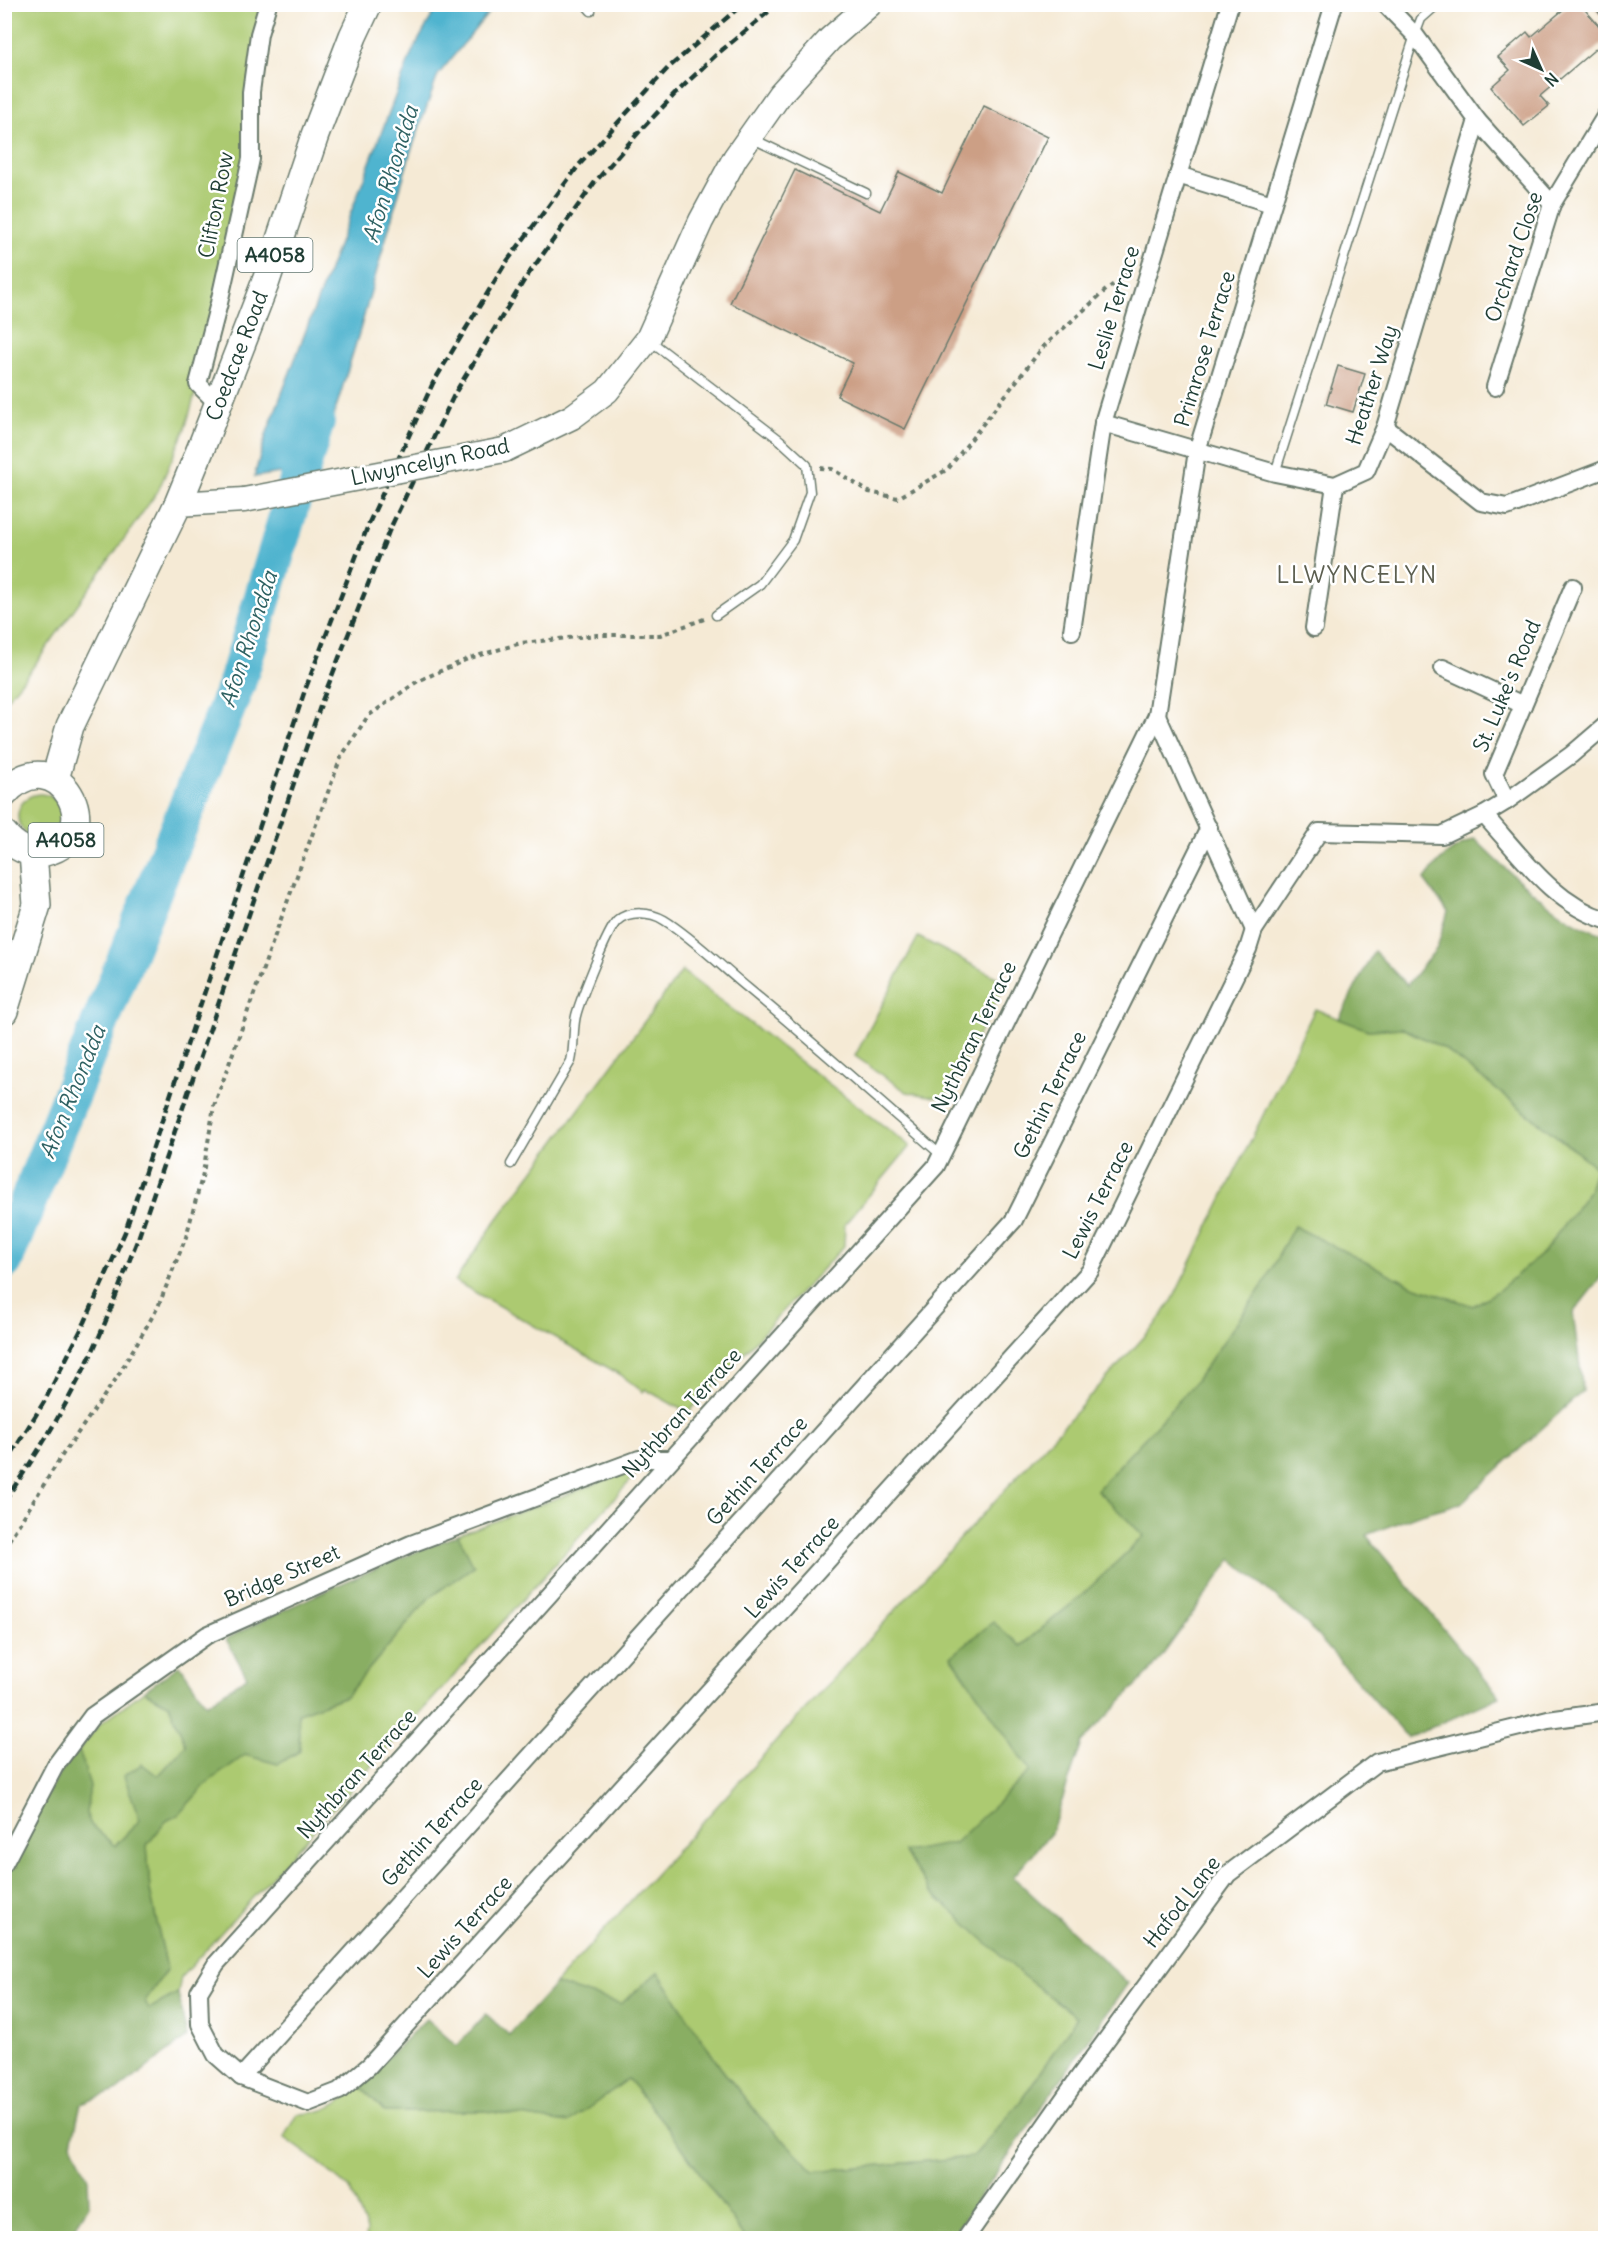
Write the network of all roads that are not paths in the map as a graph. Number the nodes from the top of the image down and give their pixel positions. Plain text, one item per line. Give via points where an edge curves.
1 (268, 4) edge
2 (368, 4) edge
3 (870, 4) edge
4 (1230, 4) edge
5 (1334, 4) edge
6 (1385, 4) edge
7 (1438, 4) edge
8 (1415, 35) junction
9 (1605, 115) edge
10 (1477, 120) junction
11 (750, 137) junction
12 (1178, 175) junction
13 (866, 193) dead end
14 (1272, 204) junction
15 (1552, 204) junction
16 (648, 339) junction
17 (1495, 387) dead end
18 (219, 404) junction
19 (1103, 423) junction
20 (1385, 427) junction
21 (1197, 450) junction
22 (1605, 470) edge
23 (1275, 473) junction
24 (1335, 485) junction
25 (178, 504) junction
26 (1573, 587) dead end
27 (716, 615) road end
28 (1314, 628) dead end
29 (1072, 631) dead end
30 (1443, 668) dead end
31 (1524, 705) junction
32 (1157, 715) junction
33 (1605, 725) edge
34 (55, 779) junction
35 (4, 794) edge
36 (1507, 801) junction
37 (1485, 815) junction
38 (1209, 828) junction
39 (4, 834) edge
40 (33, 853) junction
41 (1605, 920) edge
42 (1254, 930) junction
43 (4, 1011) edge
44 (941, 1155) junction
45 (511, 1164) dead end
46 (670, 1459) junction
47 (1605, 1712) edge
48 (4, 1864) edge
49 (241, 2077) junction
50 (966, 2238) edge

1 - 18 street, Clifton Row via 250,92 251,159 198,384
2 - 18 main road, Coedcae Road / A4058 via 315,135
3 - 11 main road, Llwyncelyn Road via 830,39 780,94
4 - 12 street, Leslie Terrace
5 - 14 street, Primrose Terrace
6 - 8 street
7 - 8 lane via 1421,19
8 - 10 street
8 - 23 lane
9 - 15 street, Orchard Close
10 - 15 street
10 - 20 street, Heather Way
11 - 13 lane
11 - 16 main road, Llwyncelyn Road via 701,221
12 - 14 street
12 - 19 street, Leslie Terrace
14 - 21 street, Primrose Terrace
15 - 17 street, Orchard Close
16 - 25 main road, Llwyncelyn Road, bridge via 607,391 572,417 504,450 244,500
16 - 27 lane via 807,465 810,492 793,540 760,584
18 - 25 main road, Coedcae Road / A4058
19 - 21 street
19 - 29 street, Leslie Terrace
20 - 22 street via 1482,502 1507,507
20 - 24 street, Heather Way via 1366,471
21 - 23 street
21 - 32 street, Primrose Terrace
23 - 24 street
24 - 28 street
25 - 34 main road, A4058 via 70,726
26 - 31 street, St. Luke's Road
30 - 31 street
31 - 36 street, St. Luke's Road via 1494,774
32 - 38 street
32 - 44 street, Nythbran Terrace
33 - 36 street
34 - 35 main road via 26,777
34 - 40 main road, A4058 via 66,787 75,803 73,830 54,849
36 - 37 street
37 - 41 street via 1554,892 1591,916
37 - 42 street via 1442,835 1319,832
38 - 42 street
38 - 49 street, Gethin Terrace via 1014,1221
39 - 40 main road, A4058 via 20,849
40 - 43 main road, A4058 via 37,905
42 - 49 street, Lewis Terrace via 1090,1271 369,2066 339,2091 308,2103
44 - 45 lane via 695,944 664,920 639,914 617,921 607,936 576,1014 571,1061
44 - 46 street, Nythbran Terrace via 936,1166
46 - 48 street, Bridge Street via 639,1459 411,1544 207,1635 92,1716 55,1766
46 - 49 street, Nythbran Terrace via 216,1964 199,1992 200,2024 216,2055
47 - 50 street, Hafod Lane via 1548,1720 1377,1762 1228,1874

